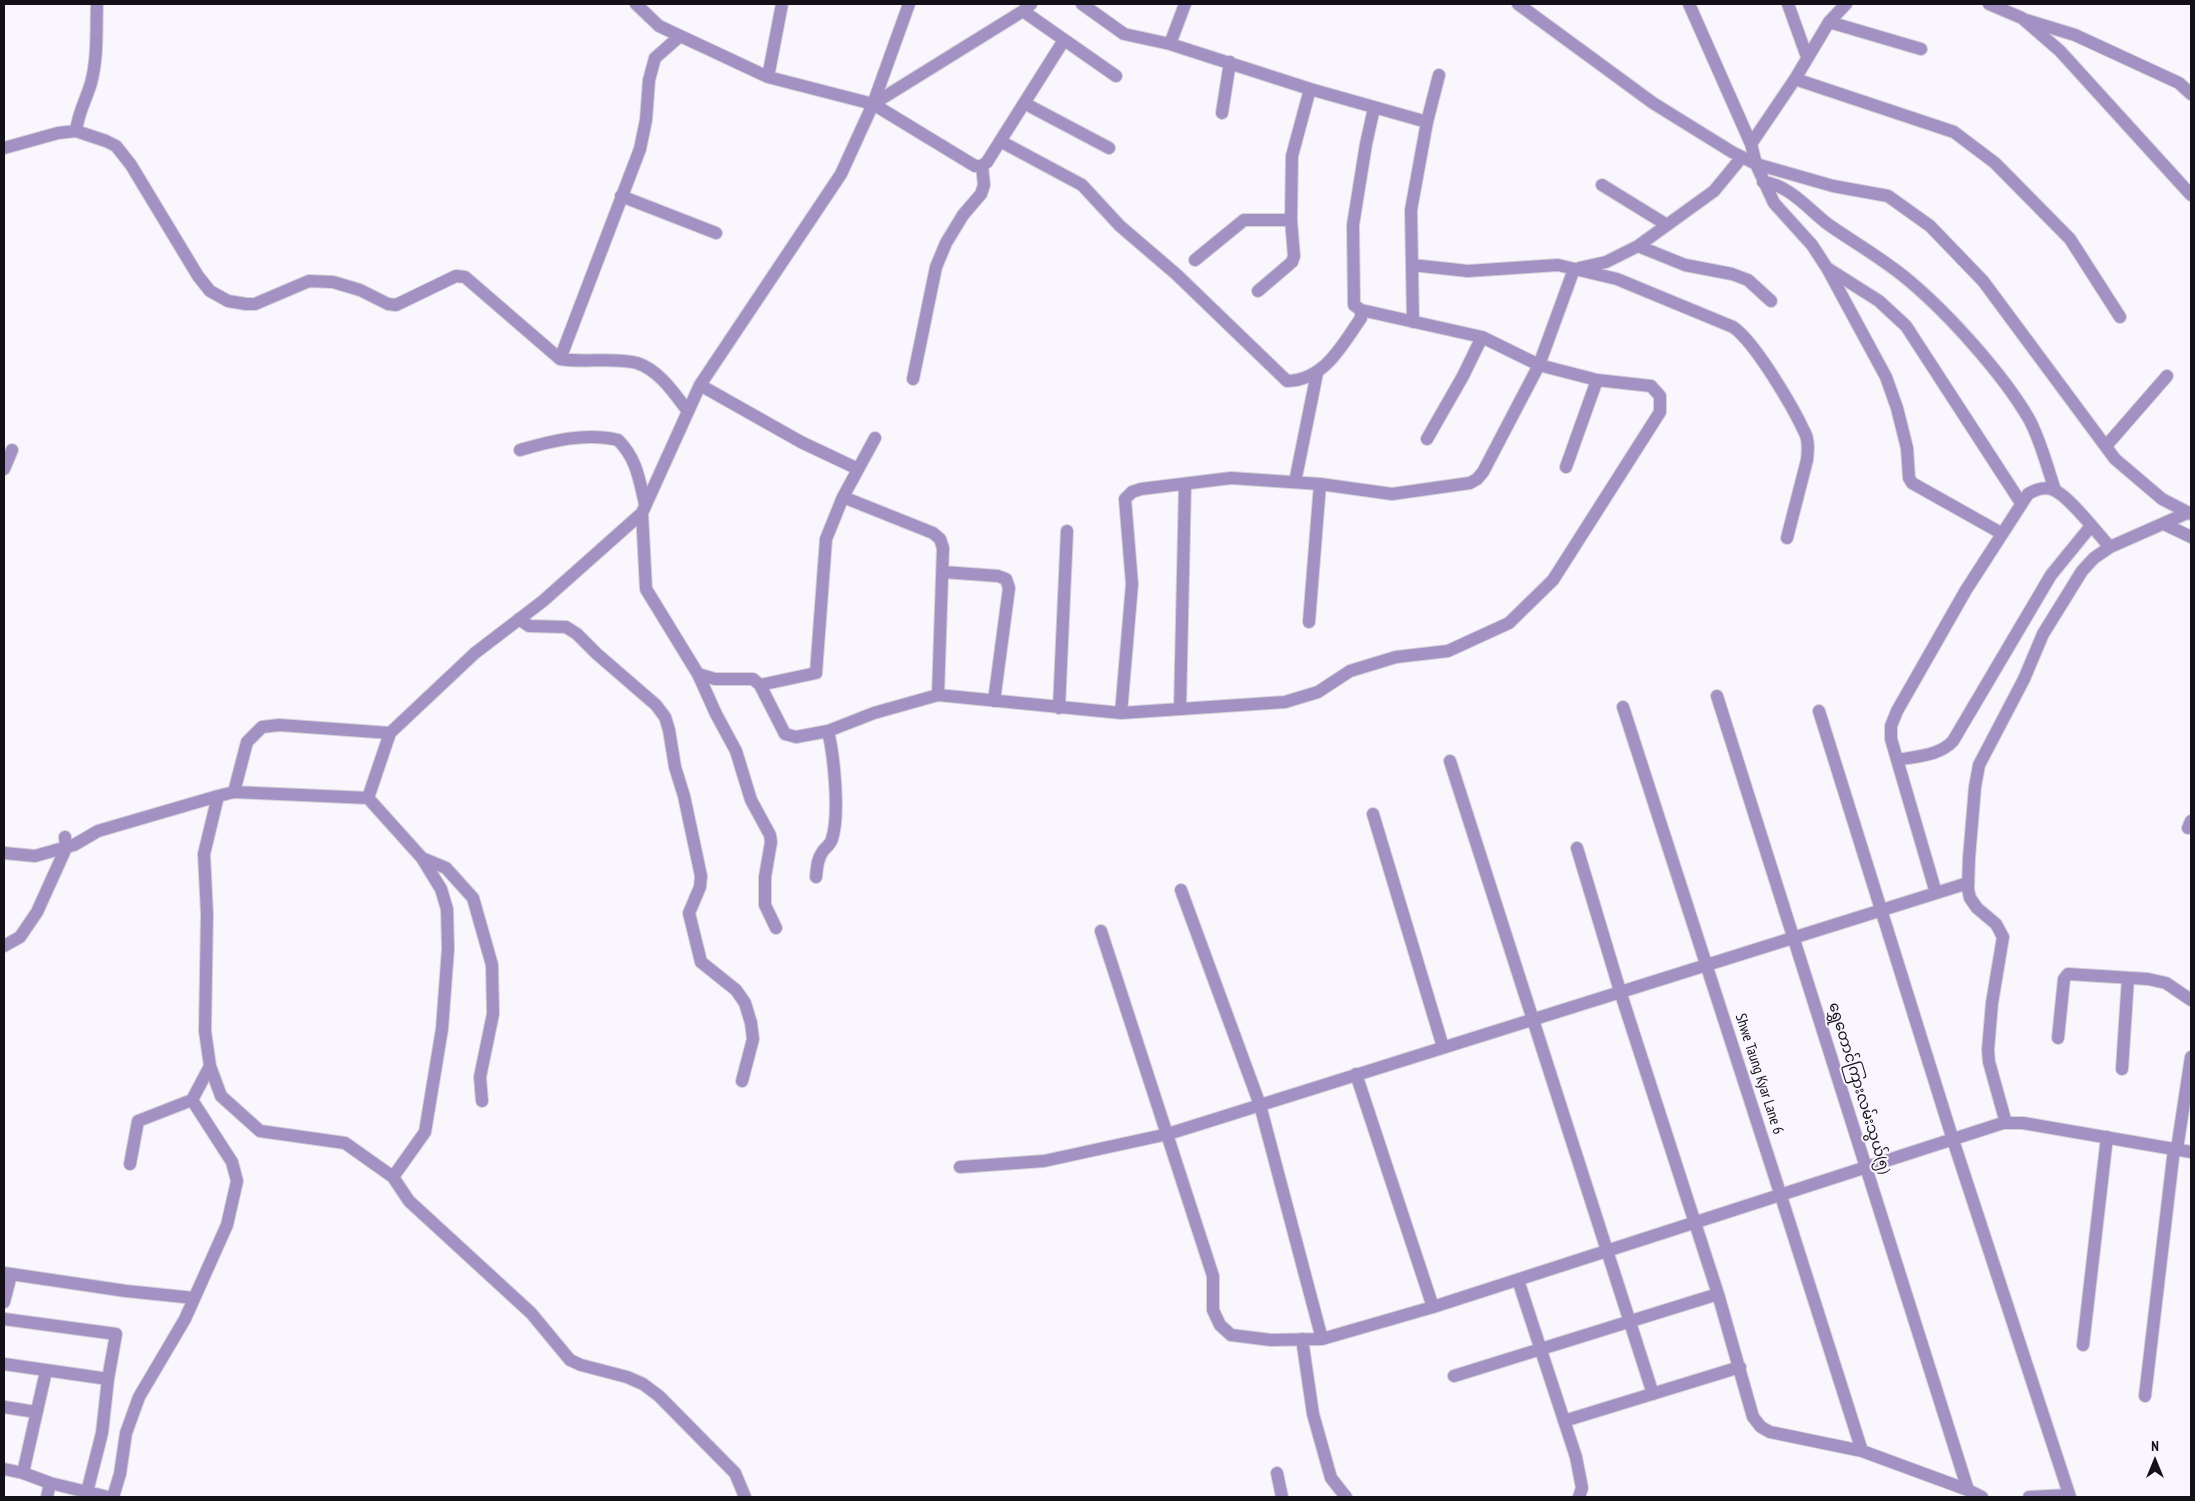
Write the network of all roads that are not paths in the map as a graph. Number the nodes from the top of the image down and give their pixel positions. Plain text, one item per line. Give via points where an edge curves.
1 (97, 4) edge
2 (636, 4) edge
3 (654, 4) edge
4 (782, 4) edge
5 (909, 4) edge
6 (1082, 4) edge
7 (1186, 4) edge
8 (1518, 4) edge
9 (1689, 4) edge
10 (1788, 4) edge
11 (1846, 4) edge
12 (1988, 4) edge
13 (1027, 8) edge
14 (652, 18) junction
15 (2022, 18) junction
16 (1829, 22) junction
17 (680, 36) junction
18 (1064, 40) junction
19 (1170, 44) junction
20 (1921, 49) dead end
21 (1808, 57) junction
22 (1230, 62) junction
23 (1439, 75) dead end
24 (768, 76) junction
25 (1116, 76) dead end
26 (1795, 79) junction
27 (1310, 90) junction
28 (2191, 94) edge
29 (1024, 103) junction
30 (873, 104) junction
31 (1374, 108) junction
32 (1222, 113) dead end
33 (1427, 122) junction
34 (76, 131) junction
35 (1000, 141) junction
36 (1751, 144) junction
37 (4, 148) edge
38 (1109, 148) dead end
39 (1742, 156) junction
40 (1756, 164) junction
41 (982, 166) junction
42 (1764, 182) junction
43 (1602, 185) dead end
44 (2191, 195) edge
45 (621, 196) junction
46 (1291, 220) junction
47 (1667, 225) junction
48 (716, 233) dead end
49 (1638, 246) junction
50 (1195, 260) dead end
51 (1412, 265) junction
52 (1826, 268) junction
53 (1574, 269) junction
54 (1258, 291) dead end
55 (1771, 301) dead end
56 (1361, 310) junction
57 (2120, 317) dead end
58 (1414, 322) junction
59 (1482, 337) junction
60 (560, 359) junction
61 (1539, 364) junction
62 (1317, 373) junction
63 (2167, 376) dead end
64 (913, 379) dead end
65 (1597, 380) junction
66 (700, 385) junction
67 (687, 410) junction
68 (875, 438) dead end
69 (1427, 439) dead end
70 (2106, 446) junction
71 (12, 450) dead end
72 (520, 450) dead end
73 (1566, 467) dead end
74 (4, 469) edge
75 (858, 469) junction
76 (1295, 482) junction
77 (1320, 484) junction
78 (1185, 485) junction
79 (2055, 490) junction
80 (842, 497) junction
81 (2021, 503) junction
82 (643, 508) junction
83 (2189, 514) edge
84 (2164, 524) junction
85 (2090, 526) junction
86 (1067, 531) dead end
87 (2002, 533) junction
88 (2191, 537) edge
89 (1787, 538) dead end
90 (2110, 547) junction
91 (942, 572) junction
92 (519, 619) junction
93 (1309, 622) dead end
94 (698, 674) junction
95 (760, 685) junction
96 (938, 696) junction
97 (1717, 696) dead end
98 (994, 701) junction
99 (1623, 707) dead end
100 (1059, 708) junction
101 (1180, 709) junction
102 (1819, 711) dead end
103 (1121, 713) junction
104 (828, 731) junction
105 (390, 733) junction
106 (1897, 760) junction
107 (1450, 761) dead end
108 (234, 792) junction
109 (218, 796) junction
110 (368, 798) junction
111 (1373, 814) dead end
112 (65, 842) junction
113 (1577, 848) dead end
114 (4, 853) edge
115 (422, 858) junction
116 (816, 877) dead end
117 (1968, 883) junction
118 (1181, 890) dead end
119 (1936, 893) junction
120 (1882, 910) junction
121 (776, 928) dead end
122 (1101, 931) dead end
123 (1795, 937) junction
124 (4, 946) edge
125 (1707, 964) junction
126 (2128, 978) junction
127 (1620, 991) junction
128 (2191, 1000) edge
129 (1531, 1019) junction
130 (2058, 1038) dead end
131 (1443, 1047) junction
132 (2191, 1057) edge
133 (210, 1066) junction
134 (2122, 1069) dead end
135 (1356, 1074) junction
136 (742, 1081) dead end
137 (192, 1100) junction
138 (482, 1101) dead end
139 (1260, 1105) junction
140 (2006, 1123) junction
141 (1168, 1134) junction
142 (2107, 1137) junction
143 (1953, 1140) junction
144 (2175, 1149) junction
145 (2191, 1152) edge
146 (130, 1164) dead end
147 (960, 1167) dead end
148 (1867, 1168) junction
149 (393, 1177) junction
150 (1781, 1196) junction
151 (1695, 1224) junction
152 (1607, 1252) junction
153 (8, 1274) edge
154 (1518, 1280) junction
155 (1718, 1294) junction
156 (194, 1298) junction
157 (4, 1302) edge
158 (1433, 1307) junction
159 (4, 1319) edge
160 (1630, 1322) junction
161 (1302, 1339) junction
162 (1322, 1339) junction
163 (2083, 1345) dead end
164 (1541, 1350) junction
165 (4, 1364) edge
166 (1740, 1367) junction
167 (46, 1371) junction
168 (1454, 1376) dead end
169 (108, 1379) junction
170 (1653, 1394) junction
171 (2146, 1396) dead end
172 (4, 1407) edge
173 (36, 1412) junction
174 (1564, 1421) junction
175 (1862, 1451) junction
176 (4, 1469) edge
177 (1277, 1473) dead end
178 (23, 1474) junction
179 (50, 1483) junction
180 (1968, 1490) junction
181 (87, 1492) junction
182 (2070, 1496) edge
183 (47, 1497) edge
184 (108, 1497) edge
185 (113, 1497) edge
186 (745, 1497) edge
187 (1282, 1497) edge
188 (1346, 1497) edge
189 (1579, 1497) edge
190 (1982, 1497) edge
191 (2030, 1497) edge

1 - 34 street via 95,65 91,84 77,116
2 - 14 street
3 - 14 street
4 - 24 street
5 - 30 street
6 - 19 street via 1124,34
7 - 19 street
8 - 39 street via 1653,103
9 - 36 street
10 - 21 street
11 - 16 street
12 - 15 street
13 - 18 street
13 - 30 street
14 - 17 street via 659,26
15 - 28 street via 2075,35 2179,83
15 - 44 street via 2060,51
16 - 20 street
16 - 21 street
17 - 24 street
17 - 45 street via 655,58 640,149
18 - 25 street
18 - 29 street
19 - 22 street
21 - 26 street
22 - 27 street
22 - 32 street
23 - 33 street
24 - 30 street
26 - 36 street
26 - 57 street via 1954,132 1995,163 2070,240
27 - 31 street
27 - 46 street via 1292,156
29 - 35 street
29 - 38 street
30 - 41 street via 975,166
30 - 66 street via 841,174
31 - 33 street
31 - 56 street via 1353,225 1354,306
33 - 51 street via 1410,210
34 - 37 street
34 - 60 street via 116,146 131,165 198,276 210,291 228,301 256,304 309,281 333,282 396,305 456,276 465,277
35 - 41 street
35 - 62 street via 1082,185 1120,226 1176,274 1287,381
36 - 40 street
39 - 40 street
39 - 47 street via 1714,191
40 - 42 street
40 - 70 street via 1833,186 1888,196 1930,226 1983,281
41 - 64 street via 984,185 981,194 963,215 936,267
42 - 52 street via 1774,203 1812,245
42 - 79 street via 1775,184 1793,195 1828,224 1908,279 1947,316 1997,374 2029,419
43 - 47 street
45 - 48 street
45 - 60 street
46 - 50 street via 1244,220
46 - 54 street via 1292,262
47 - 49 street
49 - 53 street via 1606,262
49 - 55 street via 1685,265 1748,280
51 - 53 street via 1468,271 1536,265
51 - 58 street
52 - 81 street via 1879,301 1906,326
52 - 87 street via 1886,378 1907,448 1912,483
53 - 61 street
53 - 89 street via 1617,279 1733,326 1740,332 1772,376 1806,434 1807,460
56 - 58 street
56 - 62 street via 1361,318 1333,358
58 - 59 street
59 - 61 street
59 - 69 street
60 - 67 street via 637,363 669,387
61 - 65 street
61 - 77 street via 1483,472 1470,483 1392,494
62 - 76 street
63 - 70 street
65 - 73 street
65 - 101 street via 1650,386 1660,396 1660,412 1553,580 1509,623 1448,651 1396,658 1350,671 1318,692 1285,702
66 - 67 street
66 - 75 street via 801,442
67 - 82 street
68 - 75 street
70 - 83 street via 2115,459 2162,498
71 - 74 street
72 - 82 street via 554,440 618,440 638,468
75 - 80 street
76 - 77 street
76 - 78 street via 1231,478
77 - 93 street
78 - 101 street
78 - 103 street via 1141,489 1125,499 1132,584
79 - 81 street via 2036,489
79 - 85 street
80 - 91 street via 940,538 944,548
80 - 95 street via 826,539 816,673
81 - 87 street
82 - 92 street via 543,601
82 - 94 street via 646,589
83 - 84 street
84 - 88 street
84 - 90 street
85 - 90 street
85 - 106 street via 2051,575 1953,741 1936,753
86 - 100 street
87 - 106 street via 1897,711 1891,726
90 - 117 street via 2082,571 2064,598 1979,765
91 - 96 street
91 - 98 street via 998,576 1006,579 1010,588
92 - 105 street via 475,654
92 - 136 street via 529,626 566,627 577,634 665,716 701,876 689,913 697,950 701,962 736,990 745,1003 751,1023 753,1039
94 - 95 street via 714,679 753,679
94 - 121 street via 736,751 751,800 770,835 765,906
95 - 104 street via 785,734 796,737
96 - 98 street
96 - 104 street via 874,712
97 - 123 street, ရွှေတောင်ကြားလမ်းသွယ်(၅)
98 - 100 street
99 - 125 street, Shwe Taung Kyar Lane 6
100 - 103 street
101 - 103 street
102 - 120 street
104 - 116 street via 836,818 832,841 822,852
105 - 108 street via 279,725 262,727 247,742
105 - 110 street
106 - 119 street
107 - 129 street
108 - 109 street
108 - 110 street
109 - 112 street via 98,831 74,845
109 - 133 street via 204,854 207,914 205,1031
110 - 115 street
111 - 131 street
112 - 114 street via 35,856
112 - 124 street via 37,912 20,937
113 - 127 street
115 - 138 street via 446,868 472,898 492,965 494,1014 480,1077
115 - 149 street via 441,889 447,910 448,949 442,1029 425,1132
117 - 119 street
117 - 140 street via 1970,898 1996,924 2002,937 1988,1050
118 - 139 street
119 - 120 street
120 - 123 street
120 - 143 street
122 - 141 street
123 - 125 street
123 - 148 street, ရွှေတောင်ကြားလမ်းသွယ်(၅)
125 - 127 street
125 - 150 street, Shwe Taung Kyar Lane 6
126 - 128 street via 2166,983
126 - 130 street via 2068,974 2064,979
126 - 134 street
127 - 129 street
127 - 151 street
129 - 131 street
129 - 152 street
131 - 135 street
132 - 144 street
133 - 137 street
133 - 149 street via 221,1096 260,1131 345,1143
135 - 139 street
135 - 158 street
137 - 146 street via 138,1121
137 - 156 street via 232,1162 237,1181 227,1225
139 - 141 street
139 - 162 street
140 - 142 street
140 - 143 street
141 - 147 street via 1044,1161
141 - 161 street via 1213,1276 1213,1310 1220,1325 1231,1335 1271,1340
142 - 144 street
142 - 163 street
143 - 148 street
143 - 182 street
144 - 145 street
144 - 171 street
148 - 150 street
148 - 180 street, ရွှေတောင်ကြားလမ်းသွယ်(၅)
149 - 186 street via 409,1201 531,1313 570,1360 580,1366 627,1377 659,1396 734,1473
150 - 151 street
150 - 175 street, Shwe Taung Kyar Lane 6
151 - 152 street
151 - 155 street
152 - 154 street
152 - 160 street
153 - 156 street
153 - 157 street
154 - 158 street
154 - 164 street
155 - 160 street
155 - 166 street
156 - 185 street via 139,1397 126,1434
158 - 162 street
159 - 169 street via 116,1334
160 - 164 street
160 - 170 street
161 - 162 street
161 - 188 street via 1313,1414 1331,1478
164 - 168 street
164 - 174 street
165 - 167 street
166 - 170 street
166 - 175 street via 1753,1417 1761,1427 1770,1432
167 - 169 street
167 - 173 street
169 - 181 street via 102,1434
170 - 174 street
172 - 173 street
173 - 178 street
174 - 189 street via 1576,1457 1582,1488
175 - 180 street
176 - 178 street
177 - 187 street
178 - 179 street
179 - 181 street
179 - 183 street
180 - 190 street
181 - 184 street
182 - 191 street

